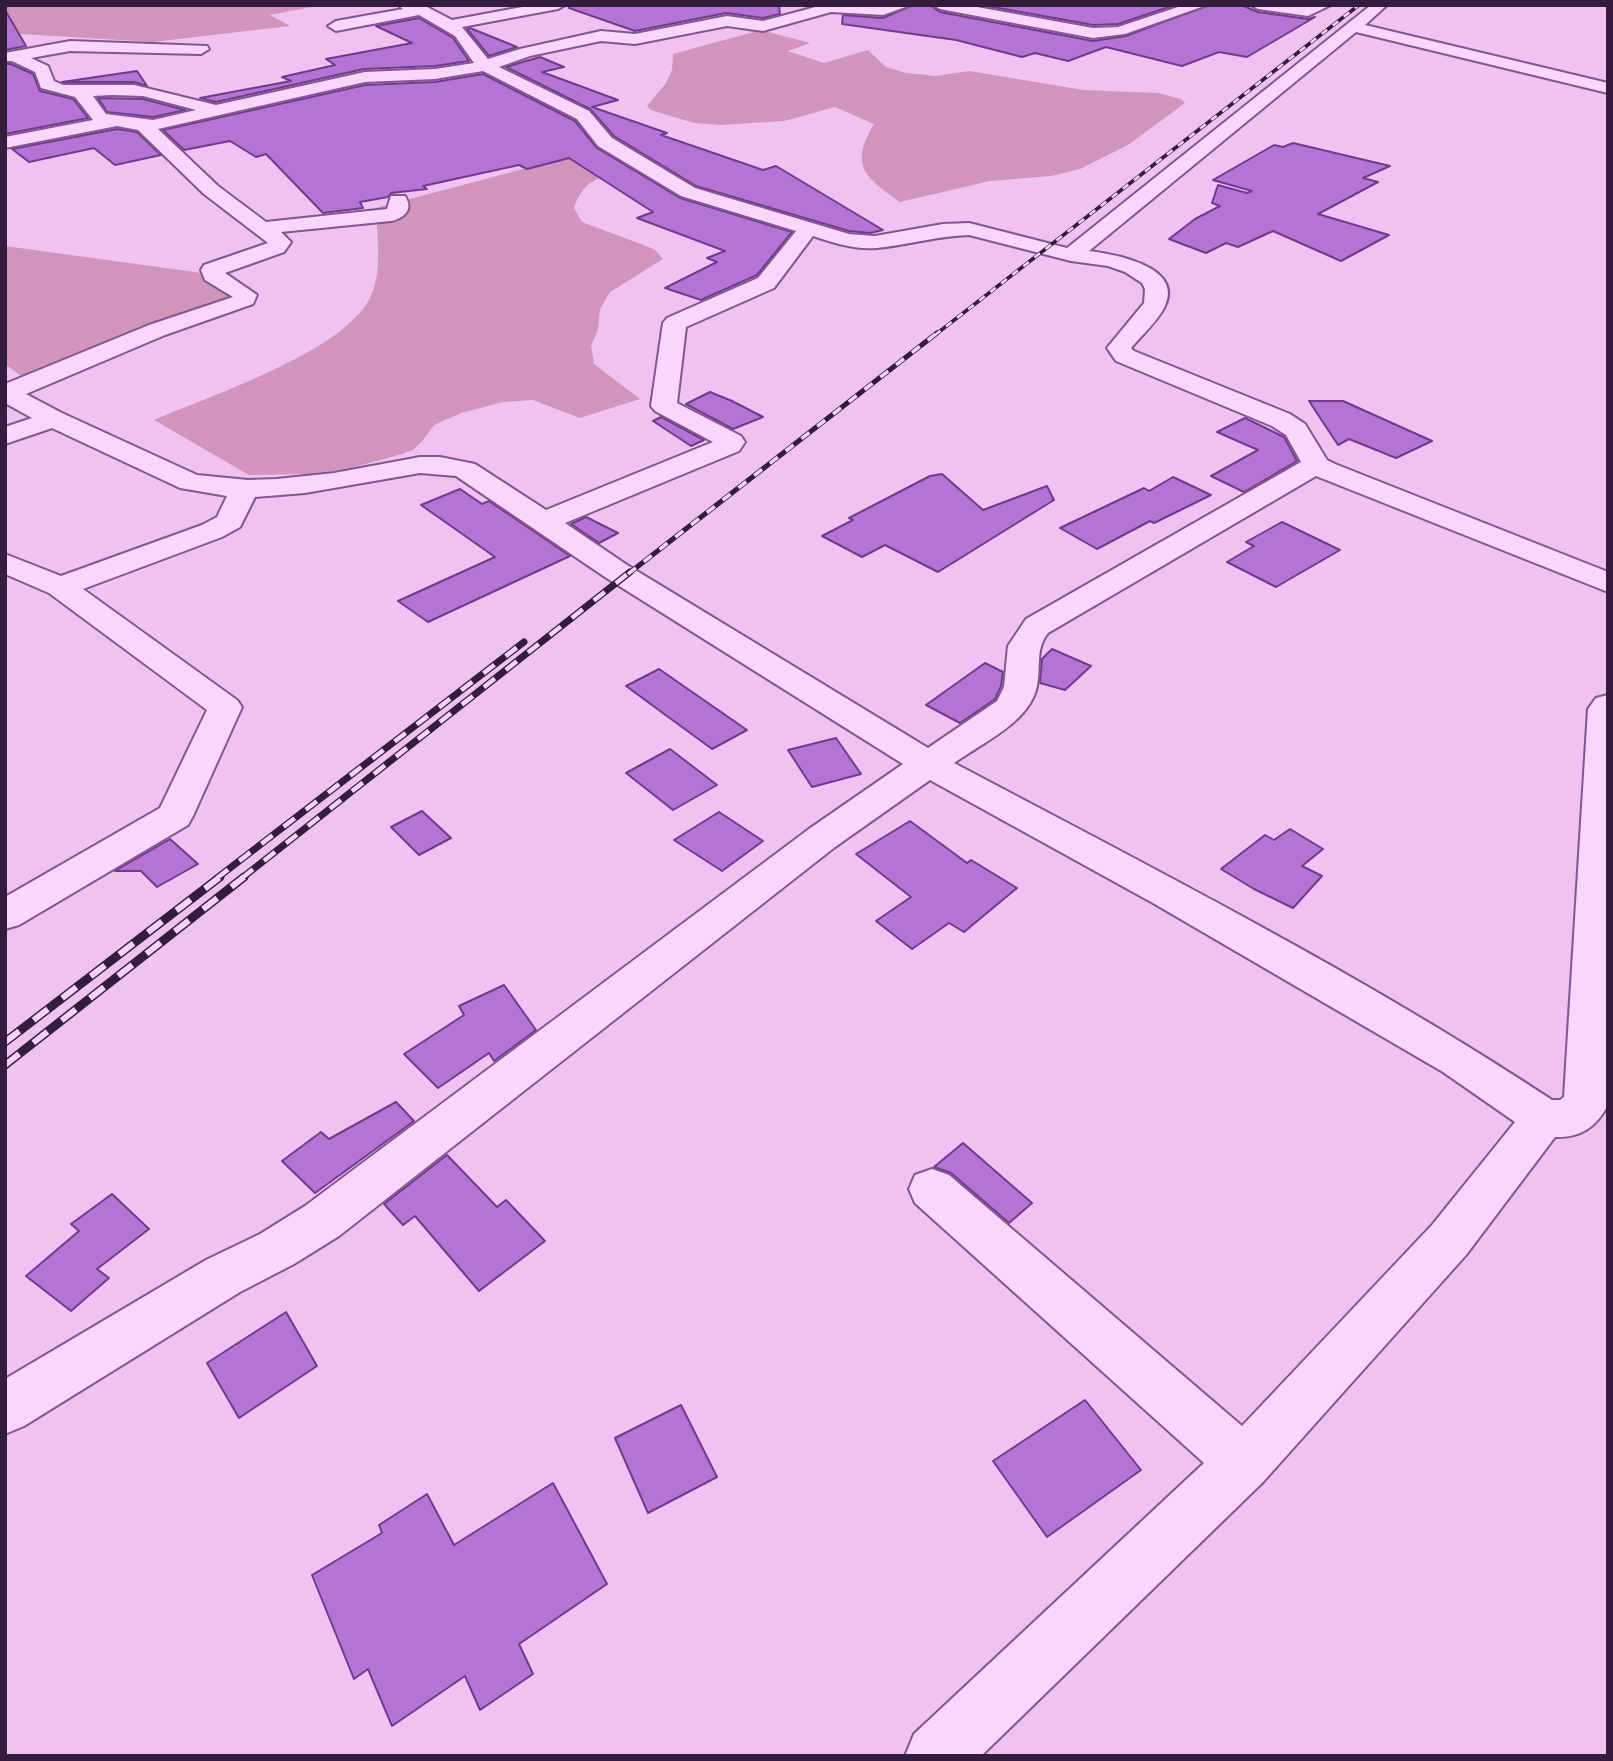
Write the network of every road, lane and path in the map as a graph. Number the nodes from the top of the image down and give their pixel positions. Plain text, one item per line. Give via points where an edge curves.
1 (904, 5) edge
2 (940, 5) edge
3 (1200, 5) edge
4 (1258, 5) edge
5 (1324, 5) edge
6 (1380, 5) edge
7 (554, 6) edge
8 (846, 6) edge
9 (418, 10) edge
10 (1133, 13) dead end
11 (574, 14) dead end
12 (449, 17) junction
13 (1160, 19) junction
14 (598, 21) dead end
15 (336, 26) dead end
16 (1356, 27) junction
17 (609, 36) junction
18 (201, 49) dead end
19 (10, 57) edge
20 (485, 66) junction
21 (1608, 88) edge
22 (82, 93) junction
23 (221, 110) junction
24 (117, 121) junction
25 (144, 126) junction
26 (5, 144) edge
27 (398, 200) dead end
28 (264, 228) junction
29 (808, 229) junction
30 (1071, 255) junction
31 (6, 392) edge
32 (53, 419) junction
33 (5, 436) edge
34 (1316, 466) junction
35 (246, 489) junction
36 (544, 521) junction
37 (5, 563) edge
38 (1608, 583) edge
39 (60, 587) junction
40 (1608, 705) edge
41 (928, 764) junction
42 (5, 915) edge
43 (1544, 1118) junction
44 (932, 1189) dead end
45 (5, 1408) edge
46 (1244, 1463) junction
47 (936, 1756) edge

1 - 8 street via 883,11
2 - 13 street via 1081,33 1120,31
3 - 13 street
4 - 5 street via 1308,12
6 - 16 street
7 - 11 street
7 - 12 street
8 - 17 street via 763,26 727,20 635,39
9 - 12 street
9 - 15 street
10 - 13 street
12 - 20 street
14 - 17 street via 610,24
16 - 21 street
16 - 30 street
17 - 20 street via 526,52
18 - 19 street via 70,46
19 - 22 street via 42,69 47,84 63,92
20 - 23 street via 365,77
20 - 29 street via 583,115 605,142 676,187
22 - 23 street via 134,90
22 - 24 street via 100,118
23 - 25 street
24 - 25 street
24 - 26 street
25 - 28 street via 211,190
27 - 28 street via 398,212 391,215
28 - 31 street via 279,242 276,247 212,270 246,295 245,299
29 - 30 street via 859,242 969,229
29 - 36 street via 766,283 675,323 664,406 732,442 730,445
30 - 34 street via 1111,260 1151,279 1155,304 1119,348 1125,355 1281,420 1304,440
31 - 32 street
32 - 33 street
32 - 35 street via 190,482
34 - 38 street
34 - 41 street via 1037,626 1024,643 1023,687 1018,698
35 - 36 street via 297,487 440,465 465,470
35 - 39 street via 230,521 221,526
36 - 41 street via 616,571
37 - 39 street
39 - 42 street via 225,707 175,816
40 - 43 street via 1586,1104 1570,1119
41 - 43 street via 1167,893 1422,1039
41 - 45 street via 822,838 322,1221
43 - 46 street via 1449,1240
44 - 46 street
46 - 47 street

